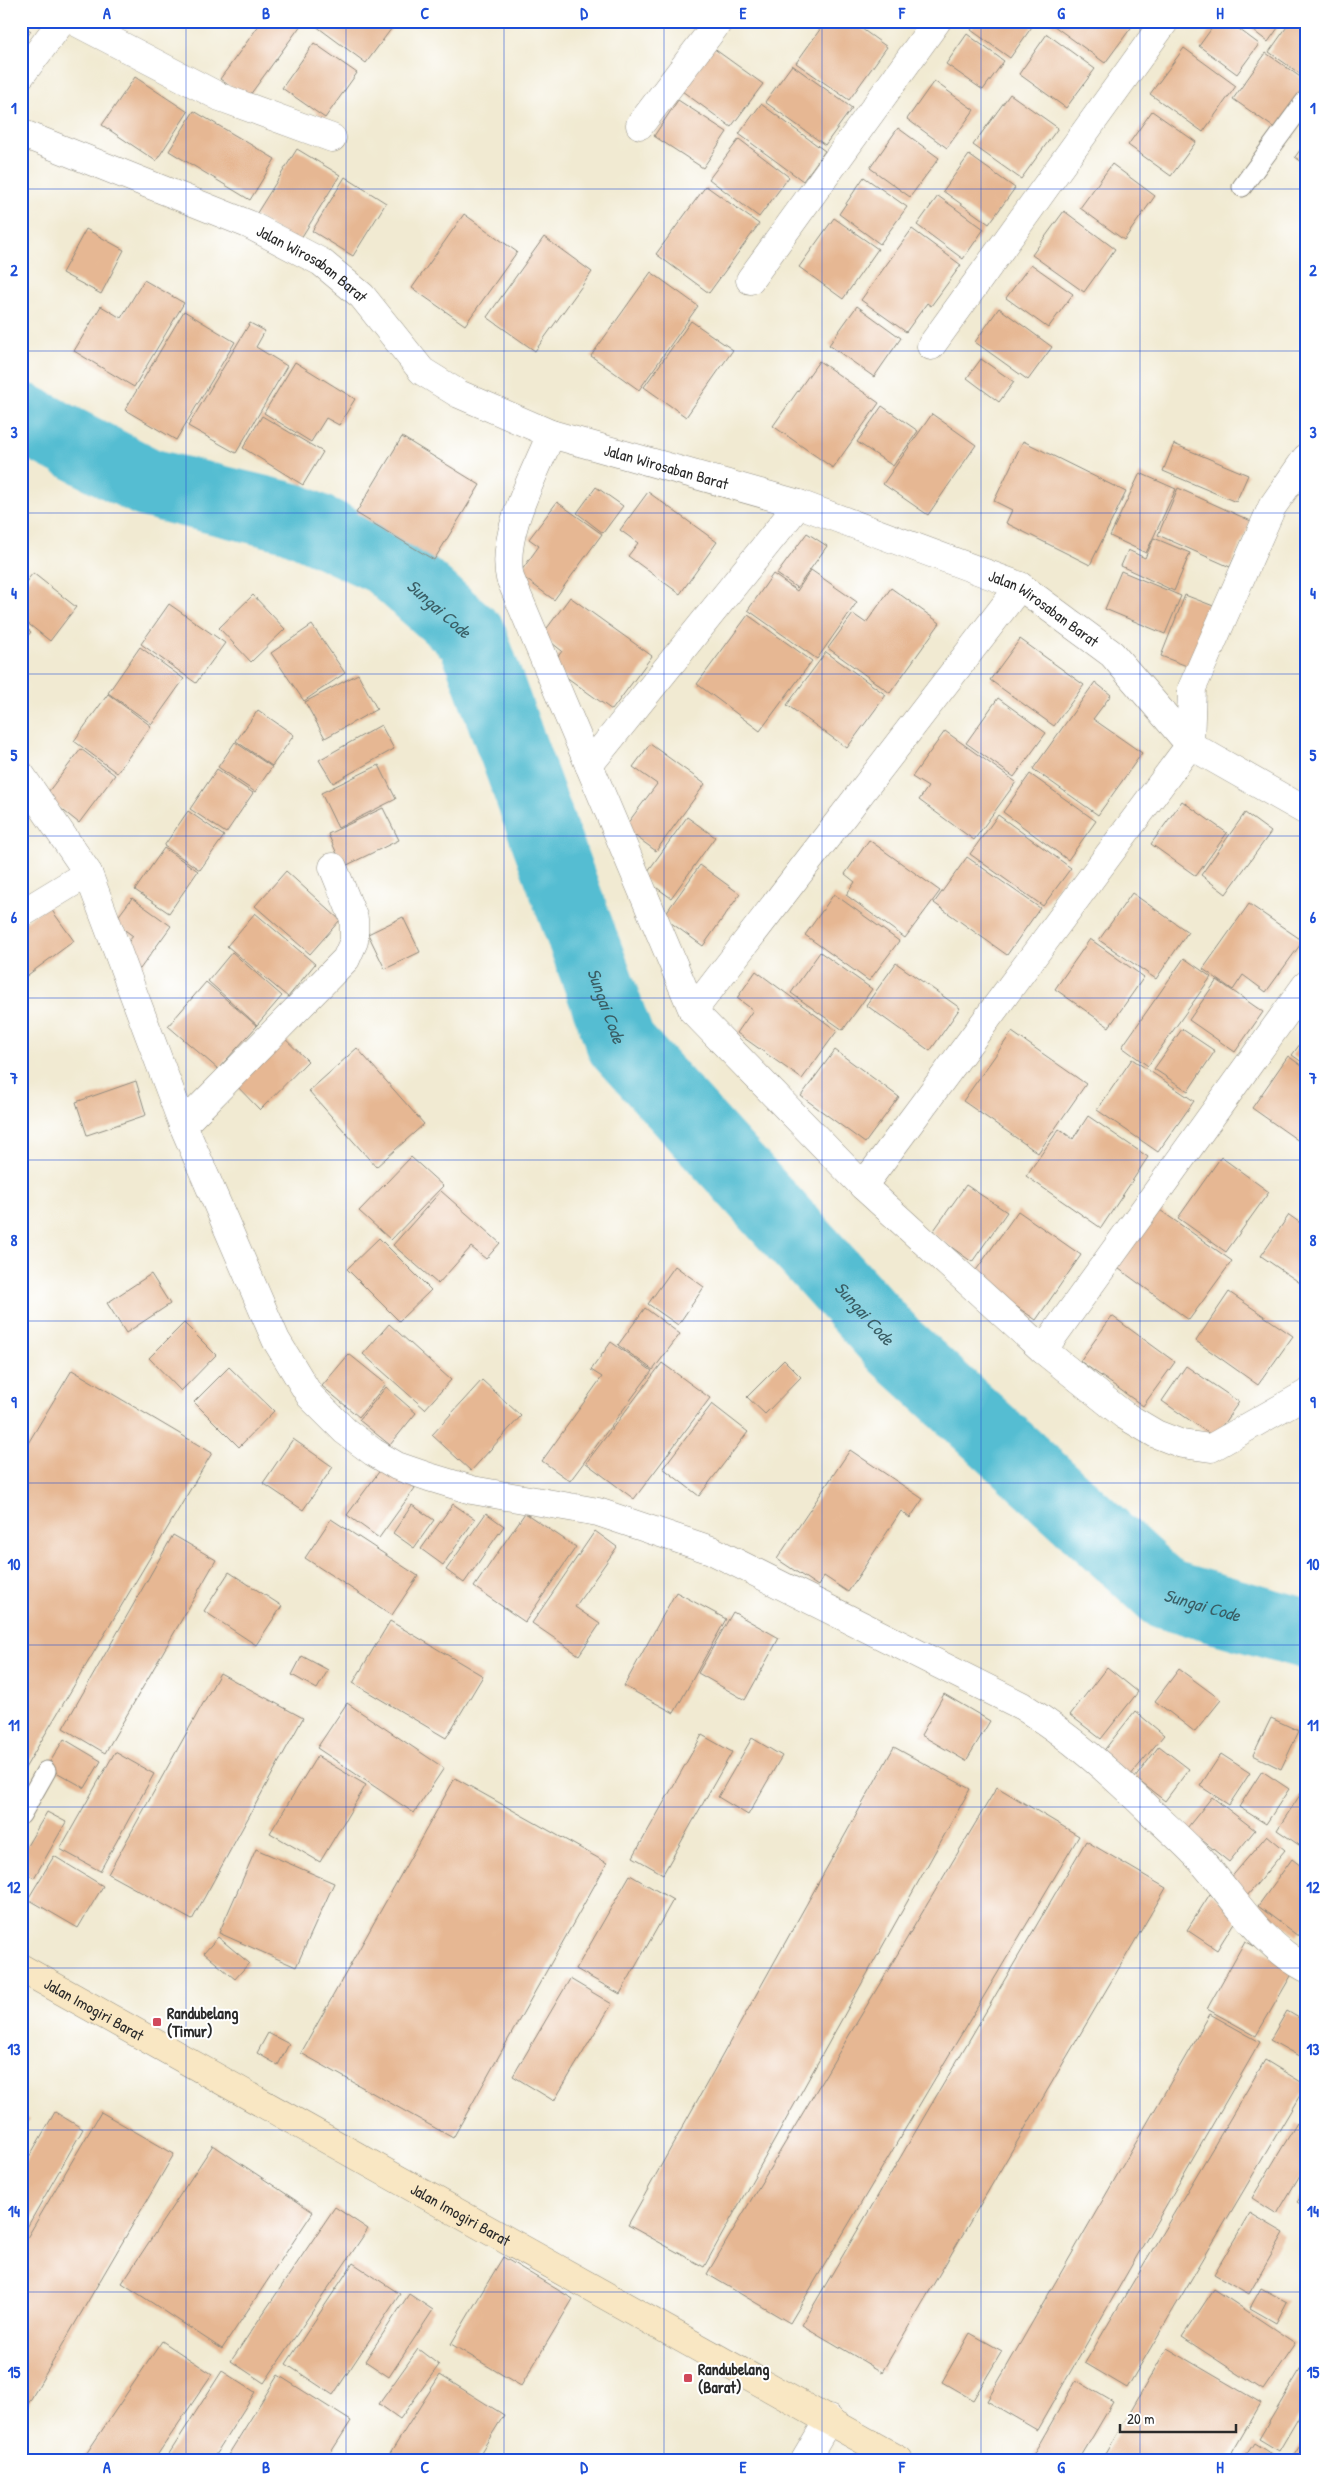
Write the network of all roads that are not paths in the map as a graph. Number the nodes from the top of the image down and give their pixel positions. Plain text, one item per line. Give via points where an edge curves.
1 (62, 21) edge
2 (74, 21) edge
3 (719, 21) edge
4 (937, 21) edge
5 (1165, 21) edge
6 (21, 75) edge
7 (1306, 100) edge
8 (640, 125) dead end
9 (21, 133) edge
10 (332, 138) dead end
11 (1242, 187) dead end
12 (750, 280) dead end
13 (931, 346) dead end
14 (552, 434) junction
15 (1306, 458) edge
16 (799, 504) junction
17 (1020, 586) junction
18 (1190, 746) junction
19 (589, 765) junction
20 (21, 775) edge
21 (1306, 811) edge
22 (333, 867) dead end
23 (88, 873) junction
24 (21, 914) edge
25 (1306, 985) edge
26 (693, 1011) junction
27 (183, 1125) junction
28 (863, 1186) junction
29 (1043, 1350) junction
30 (1306, 1394) edge
31 (46, 1771) dead end
32 (21, 1815) edge
33 (21, 1968) edge
34 (1306, 1968) edge
35 (829, 2419) junction
36 (805, 2460) edge
37 (899, 2460) edge

1 - 6 street
2 - 10 street via 220,97
3 - 8 street
4 - 12 street
5 - 13 street
7 - 11 lane
9 - 14 street, Jalan Wirosaban Barat via 248,224 321,262 362,296 429,377 459,394
14 - 16 street, Jalan Wirosaban Barat
14 - 19 street via 517,517 507,568
15 - 18 street via 1272,507 1192,688
16 - 17 street, Jalan Wirosaban Barat
16 - 19 street
17 - 18 street, Jalan Wirosaban Barat via 1112,654
17 - 26 street
18 - 21 street, Jalan Wirosaban Barat
18 - 28 street
19 - 26 street
20 - 23 street
22 - 27 street via 354,919 354,941 346,959
23 - 24 street
23 - 27 street
25 - 29 street
26 - 28 street
27 - 34 street via 276,1340 310,1396 345,1431 397,1466 472,1490 598,1512 711,1550 1022,1706 1101,1764 1198,1856 1284,1956
28 - 29 street
29 - 30 street via 1124,1415 1156,1434 1198,1447 1211,1448
31 - 32 lane
33 - 35 main road, Jalan Imogiri Barat
35 - 36 street
35 - 37 main road, Jalan Imogiri Barat

